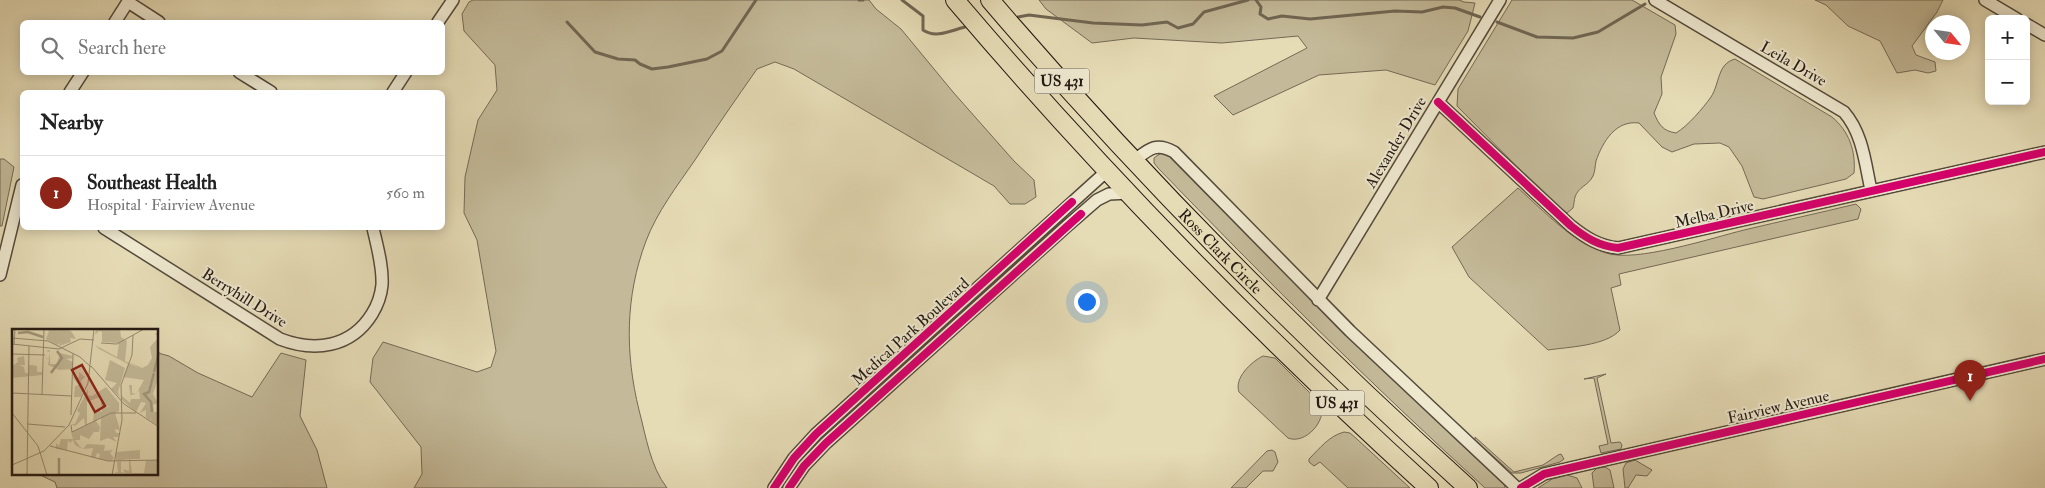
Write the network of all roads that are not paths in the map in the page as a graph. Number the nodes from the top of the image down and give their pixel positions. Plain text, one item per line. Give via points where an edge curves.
1 (453, 0) edge
2 (955, 0) edge
3 (990, 0) edge
4 (1500, 0) edge
5 (1655, 0) edge
6 (1984, 0) edge
7 (129, 1) edge
8 (2010, 15) edge
9 (116, 20) edge
10 (156, 20) edge
11 (439, 20) edge
12 (2030, 26) edge
13 (2045, 35) edge
14 (81, 75) edge
15 (244, 75) edge
16 (404, 75) edge
17 (71, 90) edge
18 (268, 90) edge
19 (394, 90) edge
20 (1438, 102) junction
21 (2045, 152) edge
22 (1094, 155) junction
23 (1135, 160) junction
24 (1108, 170) junction
25 (1154, 181) junction
26 (1872, 190) junction
27 (1129, 193) junction
28 (20, 198) edge
29 (107, 230) edge
30 (373, 230) edge
31 (0, 276) edge
32 (1318, 300) junction
33 (2045, 359) edge
34 (774, 488) edge
35 (789, 488) edge
36 (1429, 488) edge
37 (1468, 488) edge
38 (1519, 488) edge

1 - 11 street
2 - 22 highway, Ross Clark Circle / US 431
3 - 23 highway, Ross Clark Circle / US 431
4 - 20 street, Alexander Drive
5 - 26 street, Leila Drive via 1844,112 1859,134
6 - 8 street
7 - 9 street
7 - 10 street
12 - 13 street
14 - 17 street
15 - 18 street
16 - 19 street
20 - 26 street, Melba Drive via 1572,226 1594,242 1606,246 1628,246
20 - 32 street, Alexander Drive
21 - 26 street, Melba Drive
22 - 23 highway via 1122,162
22 - 24 highway, Ross Clark Circle / US 431
23 - 25 highway, Ross Clark Circle / US 431
23 - 32 street via 1149,149 1158,147 1174,152
24 - 25 highway via 1132,173
24 - 27 highway, Ross Clark Circle / US 431
24 - 34 street, Medical Park Boulevard via 816,434 794,458
25 - 37 highway, Ross Clark Circle / US 431 via 1248,280
27 - 35 street, Medical Park Boulevard via 1109,194 1097,200 1066,226 826,443
27 - 36 highway, Ross Clark Circle / US 431 via 1229,298
28 - 31 street
29 - 30 street, Berryhill Drive via 280,338 295,345 323,346 353,335 369,319 379,300 381,272
32 - 38 street
33 - 38 street, Fairview Avenue via 1544,474

